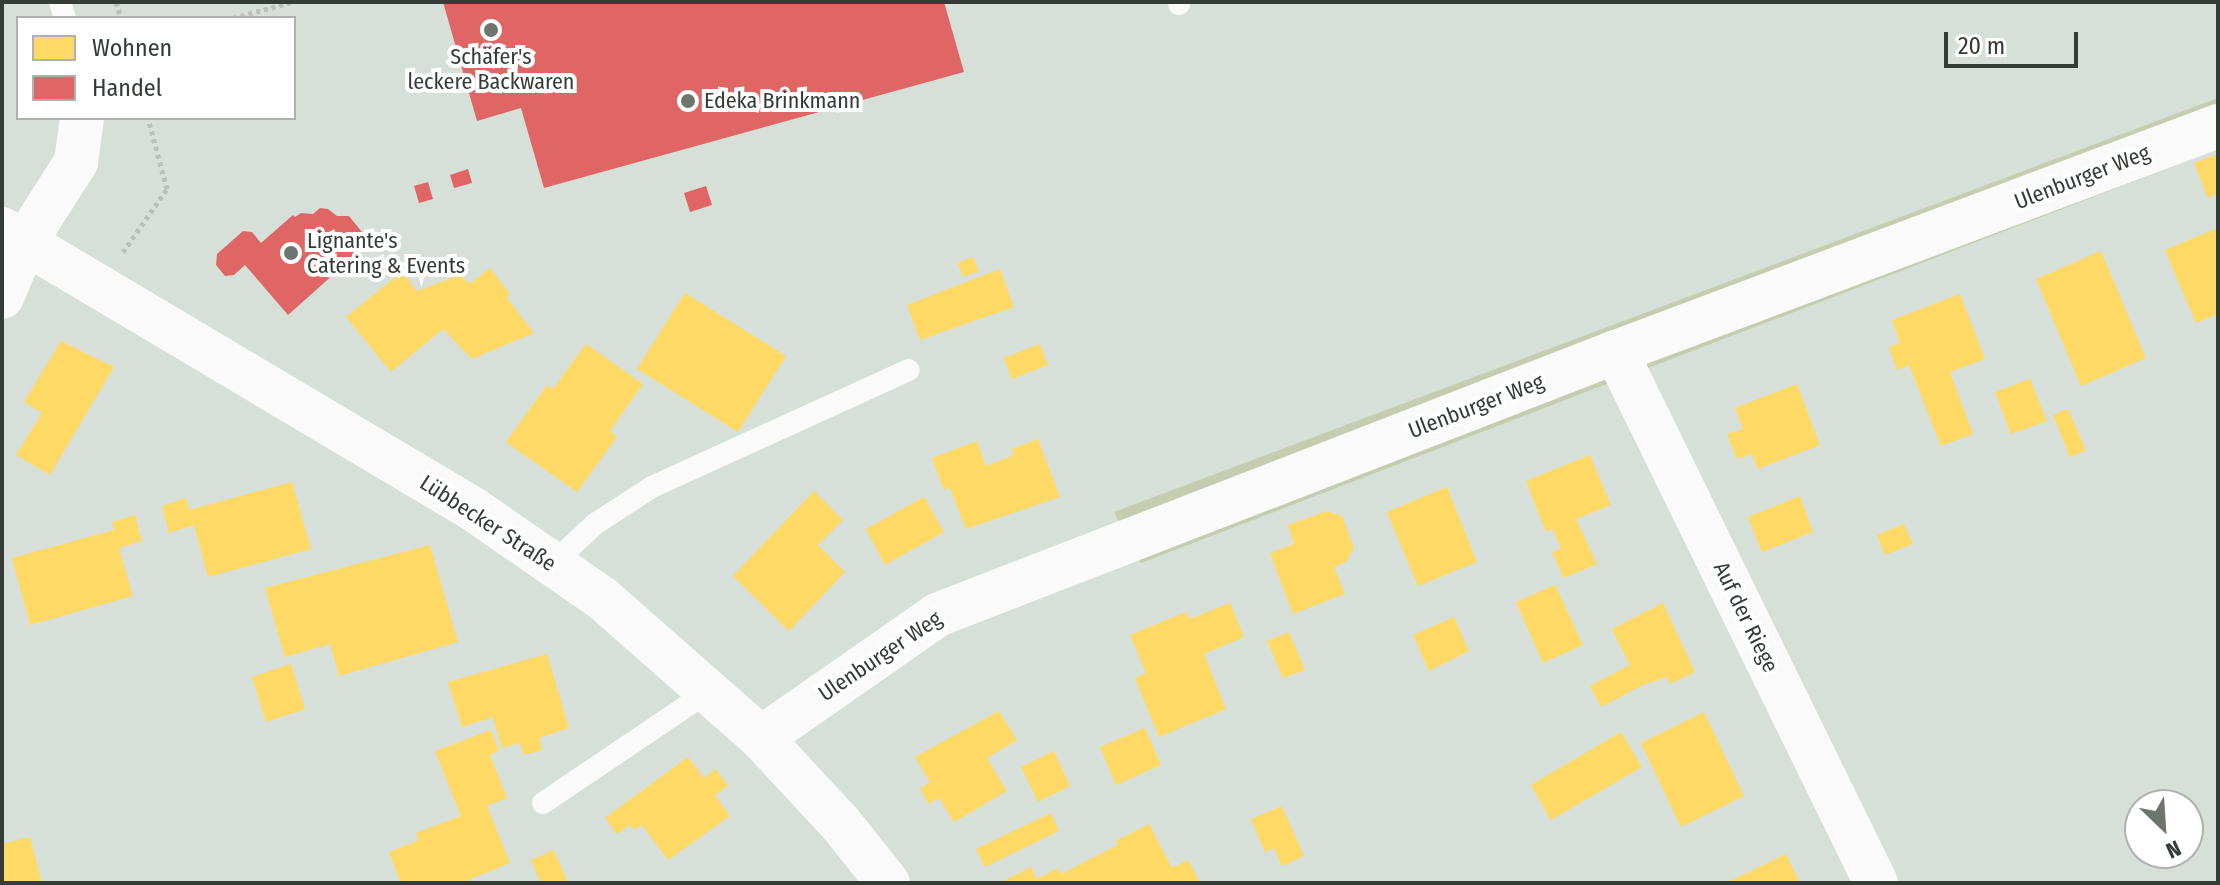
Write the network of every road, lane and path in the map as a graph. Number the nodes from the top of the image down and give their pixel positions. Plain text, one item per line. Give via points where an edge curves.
1 (292, 2) edge
2 (240, 16) edge
3 (82, 120) edge
4 (149, 120) edge
5 (2218, 126) edge
6 (14, 235) edge
7 (100, 286) junction
8 (2, 297) edge
9 (1616, 352) junction
10 (909, 370) dead end
11 (552, 564) junction
12 (709, 691) junction
13 (761, 738) junction
14 (543, 803) dead end
15 (888, 883) edge
16 (1876, 883) edge

1 - 2 path
3 - 6 street via 76,162
4 - 7 path via 167,189
5 - 9 street, Ulenburger Weg
6 - 7 street, Lübbecker Straße
6 - 8 street
7 - 11 street, Lübbecker Straße via 473,509
9 - 13 street, Ulenburger Weg via 937,615
9 - 16 street, Auf der Riege
10 - 11 lane via 652,487 595,524
11 - 12 street, Lübbecker Straße via 603,599
12 - 13 street, Lübbecker Straße
12 - 14 lane
13 - 15 street, Lübbecker Straße

